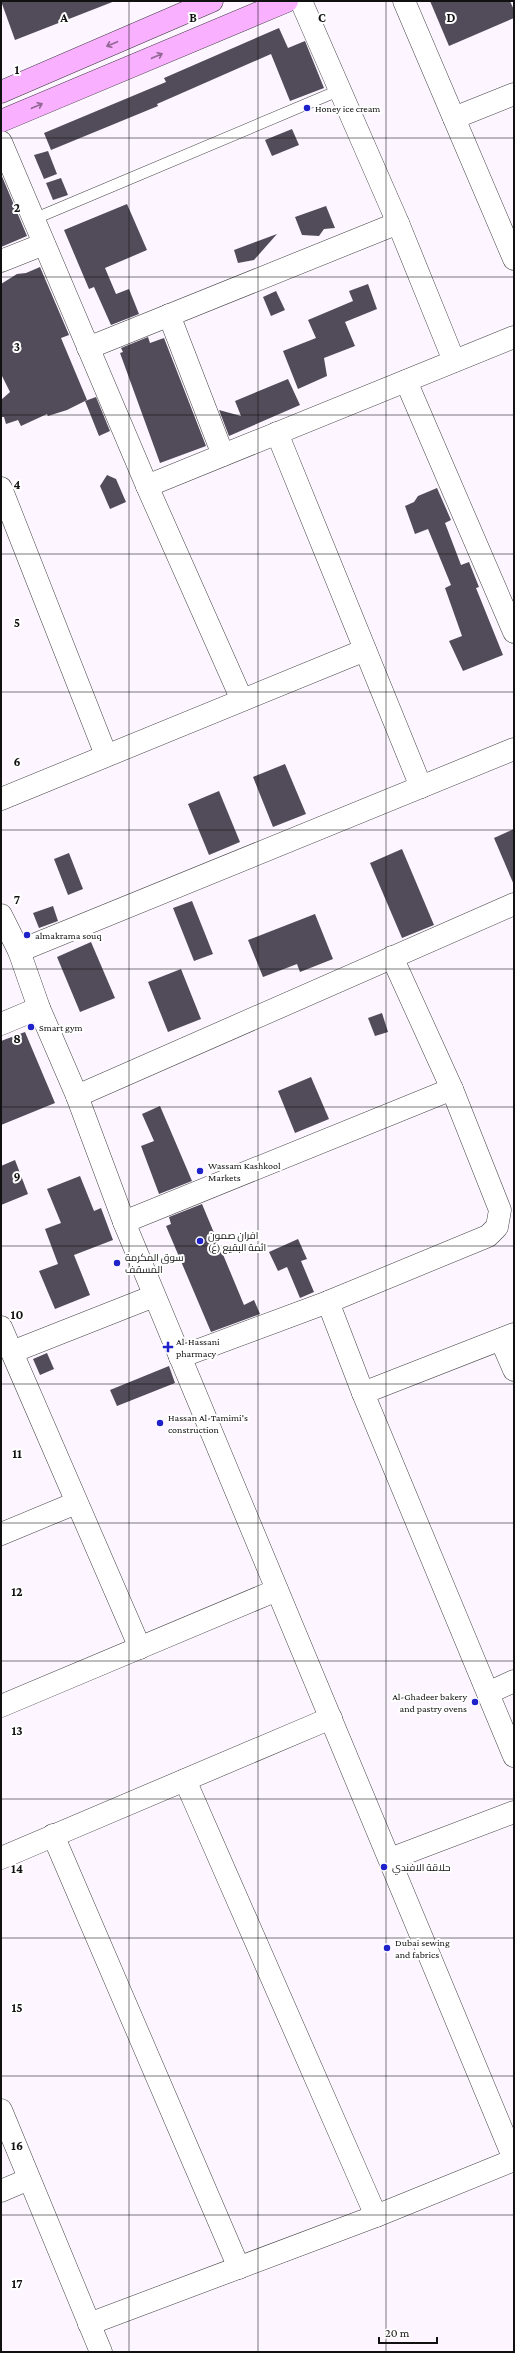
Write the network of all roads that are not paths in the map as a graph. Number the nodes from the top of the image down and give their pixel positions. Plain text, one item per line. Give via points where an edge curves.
1 (212, 1) edge
2 (287, 1) edge
3 (301, 1) edge
4 (404, 1) edge
5 (340, 90) junction
6 (1, 92) edge
7 (514, 94) edge
8 (454, 118) junction
9 (1, 121) edge
10 (1, 142) edge
11 (34, 219) junction
12 (398, 222) junction
13 (44, 244) junction
14 (513, 254) edge
15 (1, 261) edge
16 (169, 315) junction
17 (514, 337) edge
18 (88, 348) junction
19 (454, 361) junction
20 (406, 381) junction
21 (278, 433) junction
22 (223, 455) junction
23 (147, 486) junction
24 (1, 488) edge
25 (514, 632) edge
26 (365, 650) junction
27 (242, 700) junction
28 (514, 749) edge
29 (106, 755) junction
30 (421, 787) junction
31 (1, 799) edge
32 (514, 904) edge
33 (1, 915) edge
34 (19, 952) junction
35 (392, 957) junction
36 (38, 1008) junction
37 (1, 1024) edge
38 (452, 1089) junction
39 (77, 1096) junction
40 (124, 1222) junction
41 (154, 1296) junction
42 (328, 1302) junction
43 (1, 1327) edge
44 (508, 1337) edge
45 (12, 1352) junction
46 (180, 1357) junction
47 (514, 1370) edge
48 (363, 1394) junction
49 (76, 1503) junction
50 (1, 1534) edge
51 (278, 1590) junction
52 (140, 1648) junction
53 (514, 1681) edge
54 (488, 1693) junction
55 (1, 1706) edge
56 (331, 1718) junction
57 (514, 1756) edge
58 (185, 1780) junction
59 (514, 1812) edge
60 (53, 1836) junction
61 (1, 1858) edge
62 (390, 1859) junction
63 (1, 2110) edge
64 (514, 2159) edge
65 (29, 2179) junction
66 (1, 2191) edge
67 (376, 2216) junction
68 (240, 2268) junction
69 (89, 2324) junction
70 (101, 2352) edge

1 -> 6 main road
9 -> 2 main road
3 - 5 street
4 - 8 street
5 - 11 lane
5 - 12 street
7 - 8 street
8 - 14 street
10 - 11 street
11 - 13 street
12 - 16 street
12 - 19 street
13 - 15 street
13 - 18 street
16 - 18 street
16 - 22 street
17 - 19 street
18 - 23 street
19 - 20 street
20 - 21 street
20 - 25 street
21 - 22 street
21 - 26 street
22 - 23 street
23 - 27 street
24 - 29 street
26 - 27 street
26 - 30 street
27 - 29 street
28 - 30 street
29 - 31 street
30 - 34 street
32 - 35 street
33 - 34 street
34 - 36 street
35 - 38 street
35 - 39 street
36 - 37 street
36 - 39 street
38 - 40 street
38 - 42 street via 500,1210 497,1227 488,1236
39 - 40 street
40 - 41 street
41 - 45 street
41 - 46 street
42 - 46 street
42 - 48 street
43 - 45 street
44 - 47 street
44 - 48 street
45 - 49 street
46 - 51 street
48 - 54 street
49 - 50 street
49 - 52 street
51 - 52 street
51 - 56 street
52 - 55 street
53 - 54 street
54 - 57 street
56 - 58 street
56 - 62 street
58 - 60 street
58 - 67 street
59 - 62 street
60 - 61 street
60 - 68 street
62 - 64 street
63 - 65 street
64 - 67 street
65 - 66 street
65 - 69 street
67 - 68 street
68 - 69 street
69 - 70 street

